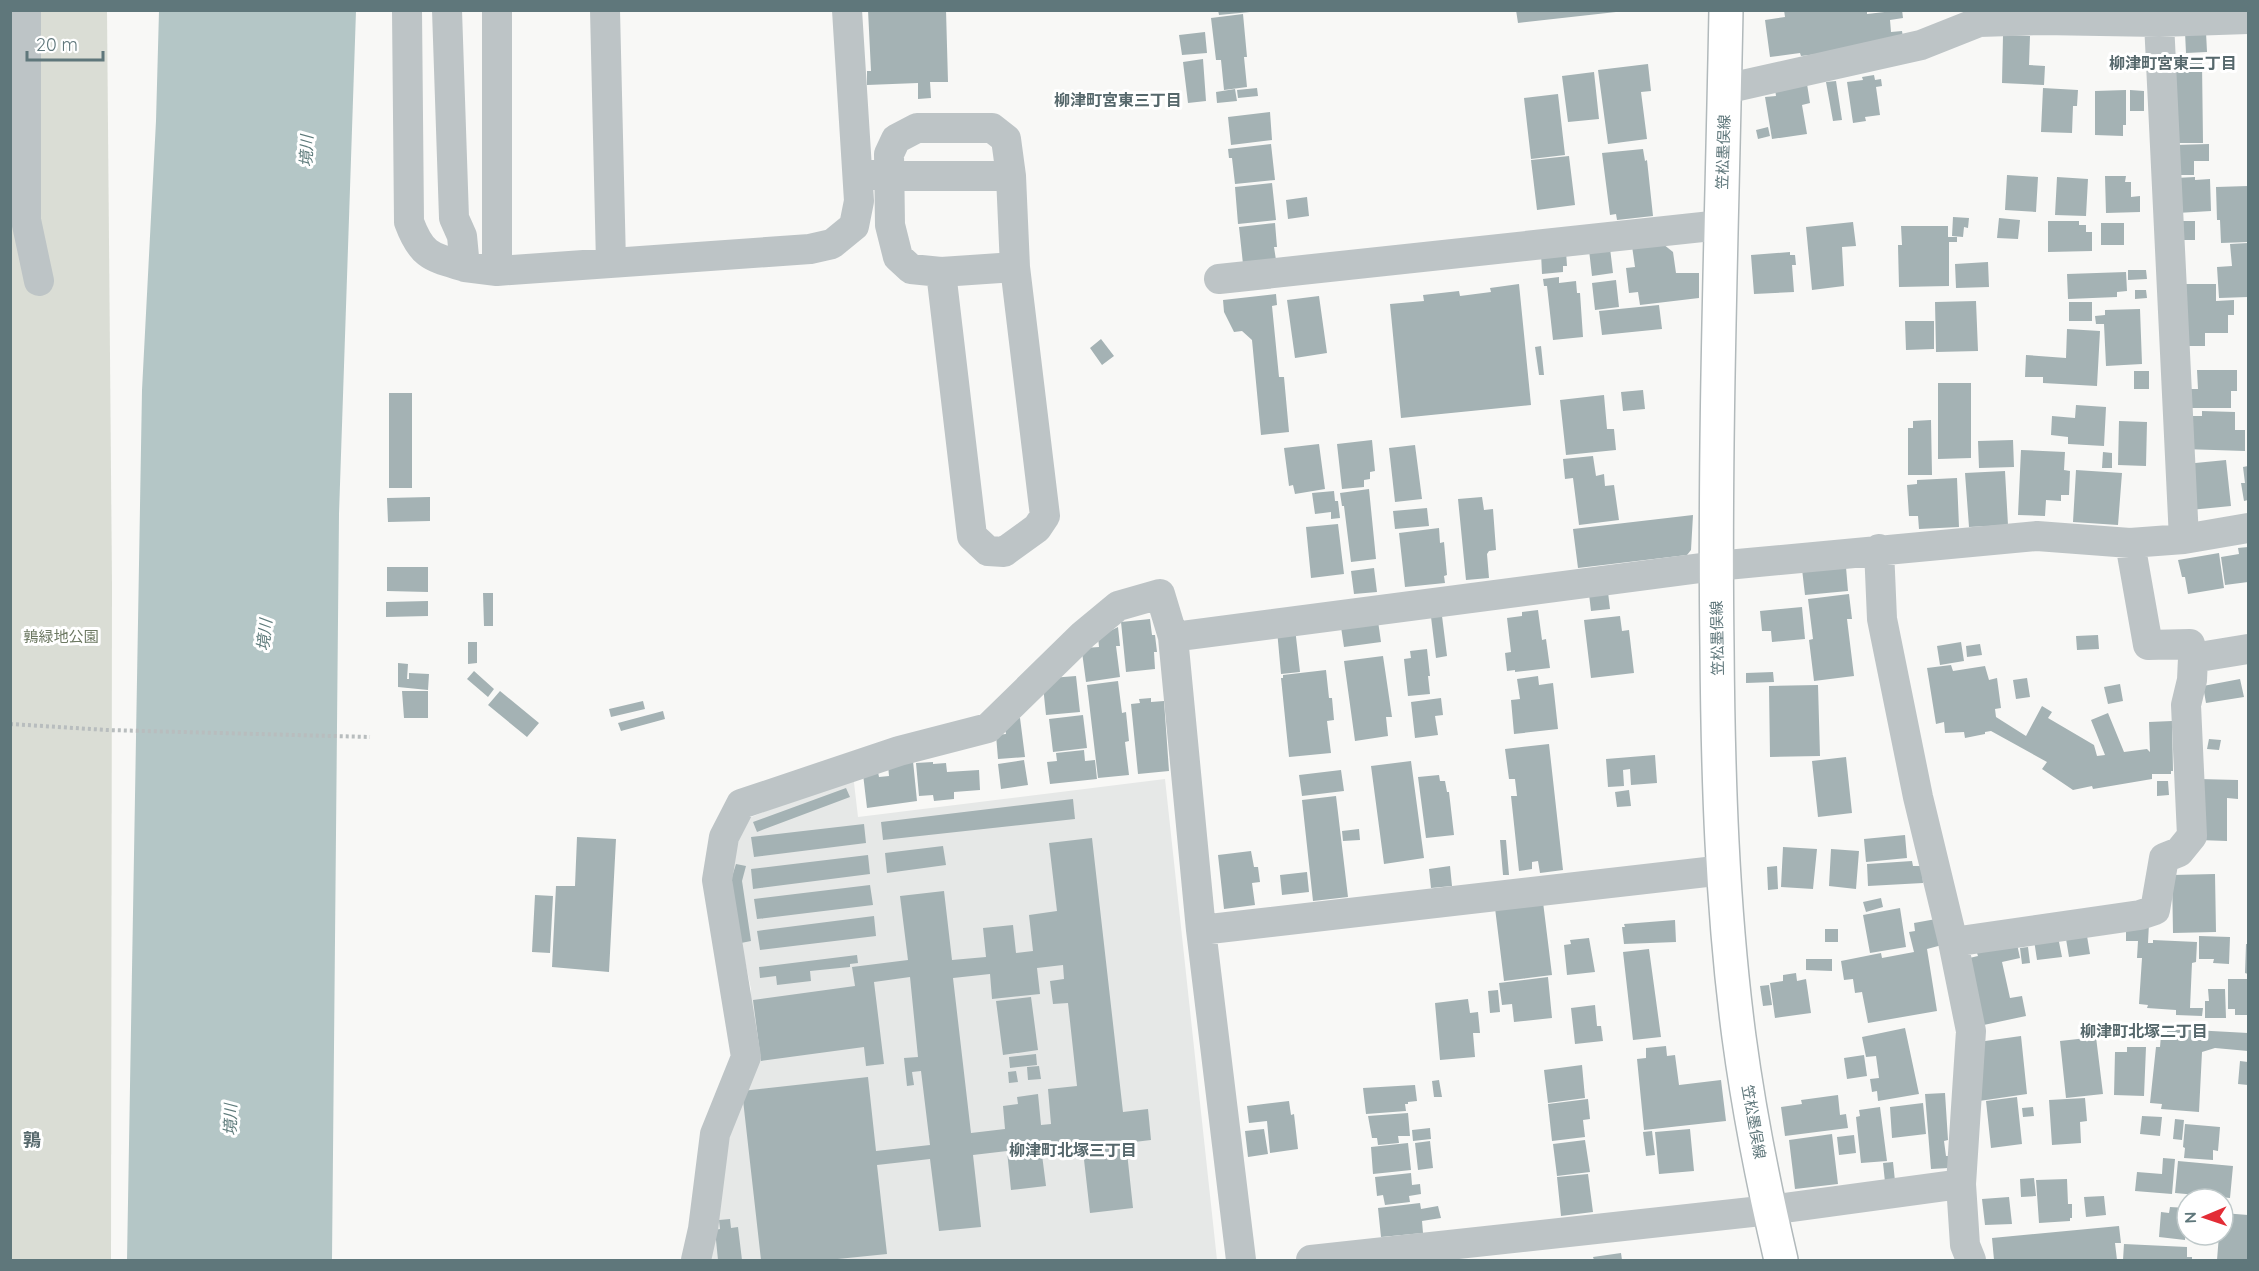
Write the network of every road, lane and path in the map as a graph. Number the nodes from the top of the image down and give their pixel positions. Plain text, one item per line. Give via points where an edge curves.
1 (26, 10) edge
2 (406, 10) edge
3 (447, 10) edge
4 (497, 10) edge
5 (604, 10) edge
6 (847, 10) edge
7 (1726, 10) edge
8 (2042, 15) edge
9 (2248, 19) edge
10 (2159, 22) junction
11 (1725, 89) junction
12 (858, 173) junction
13 (889, 176) junction
14 (1011, 176) junction
15 (1721, 225) junction
16 (611, 263) junction
17 (465, 267) junction
18 (1015, 267) junction
19 (497, 271) junction
20 (941, 272) junction
21 (1219, 279) dead end
22 (39, 281) dead end
23 (2248, 528) edge
24 (2184, 539) junction
25 (2130, 543) junction
26 (1879, 549) junction
27 (1716, 566) junction
28 (1173, 637) junction
29 (2248, 650) edge
30 (2193, 658) junction
31 (10, 724) edge
32 (370, 737) dead end
33 (1724, 870) junction
34 (1201, 930) junction
35 (1953, 942) junction
36 (1961, 1184) junction
37 (1770, 1210) junction
38 (1472, 1252) edge
39 (696, 1260) edge
40 (1241, 1260) edge
41 (1311, 1260) edge
42 (1781, 1260) edge
43 (1971, 1260) edge

1 - 22 street via 26,220
2 - 17 street via 409,222 416,242 431,257
3 - 17 street via 454,218 462,236
4 - 19 street
5 - 16 street
6 - 12 street
7 - 11 main road, 笠松墨俣線
8 - 10 street
8 - 11 street via 1979,22 1921,45
9 - 10 street
10 - 24 street
11 - 15 main road, 笠松墨俣線
12 - 13 street
12 - 16 street via 859,201 854,226 832,244 810,249
13 - 14 street
13 - 14 street via 889,154 896,139 917,128 992,128 1006,139
13 - 20 street via 890,225 898,257 911,269
14 - 18 street
15 - 21 street
15 - 27 main road, 笠松墨俣線
16 - 19 street
17 - 19 street
18 - 20 street
18 - 20 street via 1045,516 1037,528 1004,552 988,551 972,536
23 - 24 street
24 - 25 street
25 - 26 street via 2037,536
25 - 30 street via 2148,645 2190,644
26 - 27 street
26 - 35 street via 1882,619 1918,797
27 - 28 street
27 - 33 main road, 笠松墨俣線
28 - 34 street
28 - 39 street via 1160,594 1118,606 988,728 741,804 724,837 717,880 746,1057 715,1134
29 - 30 street
30 - 35 street via 2186,705 2192,836 2179,852 2164,858 2155,910
31 - 32 path
33 - 34 street
33 - 37 main road, 笠松墨俣線 via 1740,1038
34 - 40 street
35 - 36 street via 1971,1031
36 - 37 street
36 - 43 street via 1965,1245
37 - 38 street
37 - 42 main road, 笠松墨俣線
38 - 41 street

